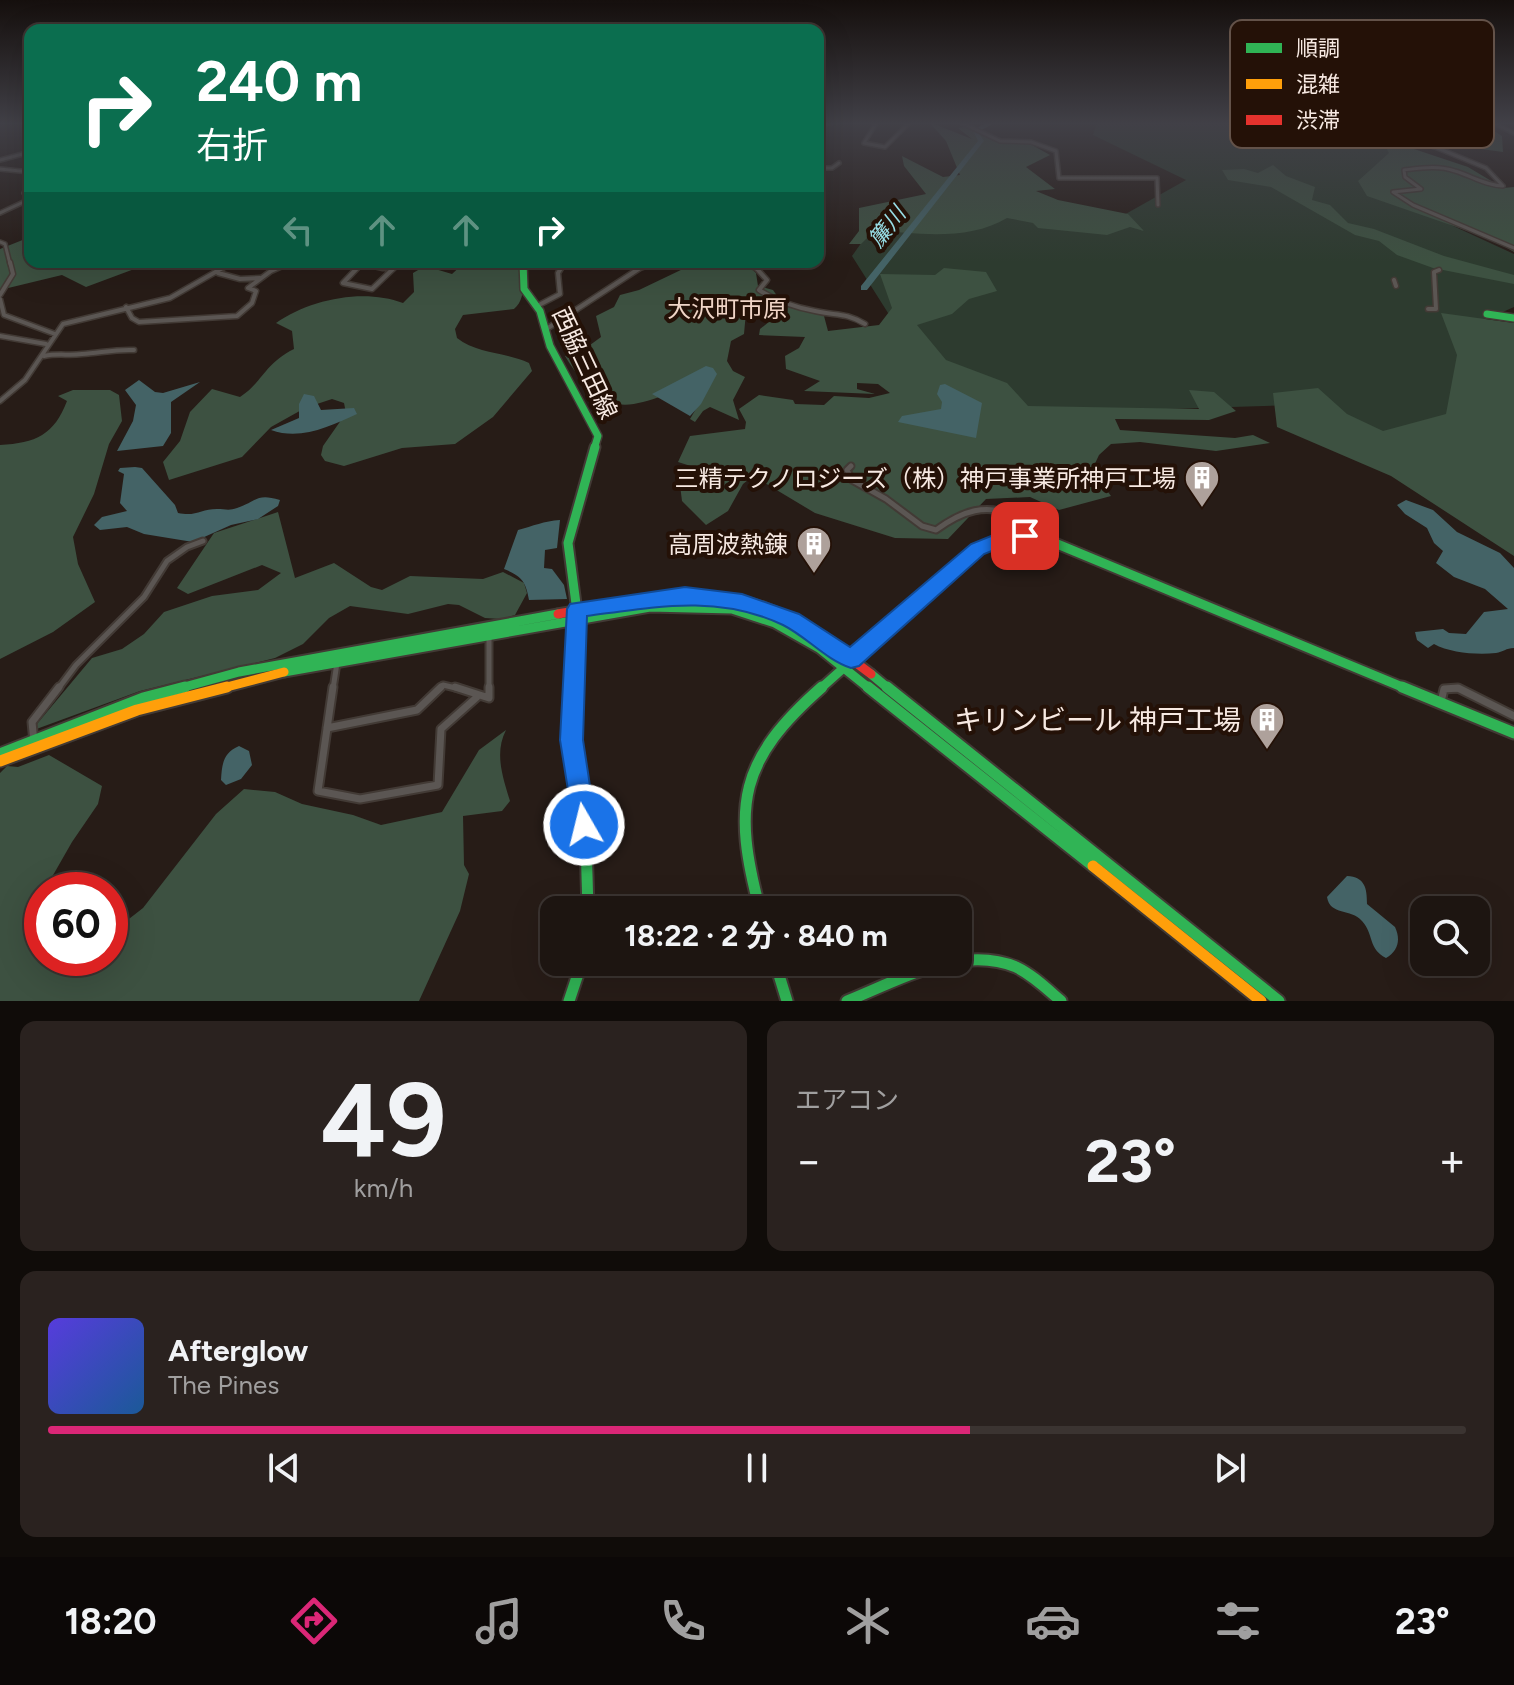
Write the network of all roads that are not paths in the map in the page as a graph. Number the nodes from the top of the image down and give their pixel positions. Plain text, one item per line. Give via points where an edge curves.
1 (0, 169) edge
2 (1058, 169) edge
3 (1487, 169) edge
4 (24, 171) edge
5 (24, 201) edge
6 (1158, 205) dead end
7 (0, 213) edge
8 (0, 242) edge
9 (1514, 248) edge
10 (225, 268) edge
11 (280, 268) edge
12 (357, 268) edge
13 (394, 268) edge
14 (523, 268) edge
15 (561, 268) edge
16 (640, 268) edge
17 (753, 268) edge
18 (1439, 270) dead end
19 (217, 273) junction
20 (260, 278) junction
21 (1394, 280) dead end
22 (1396, 286) dead end
23 (0, 297) edge
24 (537, 306) junction
25 (126, 307) junction
26 (1428, 309) dead end
27 (1487, 314) dead end
28 (2, 317) edge
29 (1514, 318) edge
30 (865, 324) dead end
31 (545, 330) junction
32 (55, 334) junction
33 (0, 336) edge
34 (47, 344) junction
35 (134, 350) dead end
36 (43, 356) junction
37 (0, 401) edge
38 (851, 466) dead end
39 (1025, 536) junction
40 (203, 541) dead end
41 (578, 614) junction
42 (489, 635) junction
43 (848, 662) junction
44 (337, 663) junction
45 (477, 697) junction
46 (1441, 703) junction
47 (1514, 716) edge
48 (327, 728) junction
49 (1514, 733) edge
50 (34, 743) junction
51 (0, 754) edge
52 (0, 761) edge
53 (588, 896) edge
54 (756, 896) edge
55 (577, 976) edge
56 (779, 976) edge
57 (569, 1001) edge
58 (787, 1001) edge
59 (847, 1001) edge
60 (1061, 1001) edge
61 (1261, 1001) edge
62 (1279, 1001) edge

1 - 4 street
2 - 6 street via 1059,178 1157,178
3 - 9 street via 1503,186 1470,180 1450,169 1411,169 1404,170 1405,177 1421,189 1393,192
5 - 7 street
8 - 23 street via 13,274
10 - 19 street
11 - 20 street
12 - 13 street via 343,283 372,289
14 - 24 street, 西脇三田線 via 524,289
15 - 24 street via 560,294
16 - 31 street
17 - 30 street via 767,280 759,290 777,301 849,314
18 - 26 street via 1434,272 1436,309
19 - 20 street
19 - 25 street via 170,298
20 - 25 street via 248,288 256,291 250,306 229,320 183,317 139,322
21 - 22 street
23 - 28 street
24 - 31 street, 西脇三田線
25 - 32 street via 63,324
27 - 29 street
28 - 32 street
31 - 41 street, 西脇三田線 via 598,436 570,529 568,557
32 - 34 street
33 - 34 street
34 - 36 street
35 - 36 street
36 - 37 street
38 - 39 street via 852,480 922,526 936,530 958,514 1005,511 1018,517
39 - 43 street via 977,549
39 - 46 street via 1050,541
40 - 50 street via 172,556 144,597 76,665 32,722
41 - 42 street
41 - 43 street via 685,595 731,600 792,620
41 - 50 street via 239,672 143,698
41 - 53 street, 西脇三田線 via 572,740
42 - 44 street
42 - 45 street via 489,698
43 - 54 street via 773,733 748,777 741,829
43 - 61 street
43 - 62 street via 942,728
44 - 48 street
44 - 50 street via 137,710
45 - 48 street via 459,686 443,685 417,710
45 - 48 street via 441,729 438,785 360,799 318,791
46 - 47 street via 1444,689 1452,687
46 - 49 street
50 - 51 street
50 - 52 street
55 - 57 street
56 - 58 street
59 - 60 street via 964,961 989,960 1024,971

